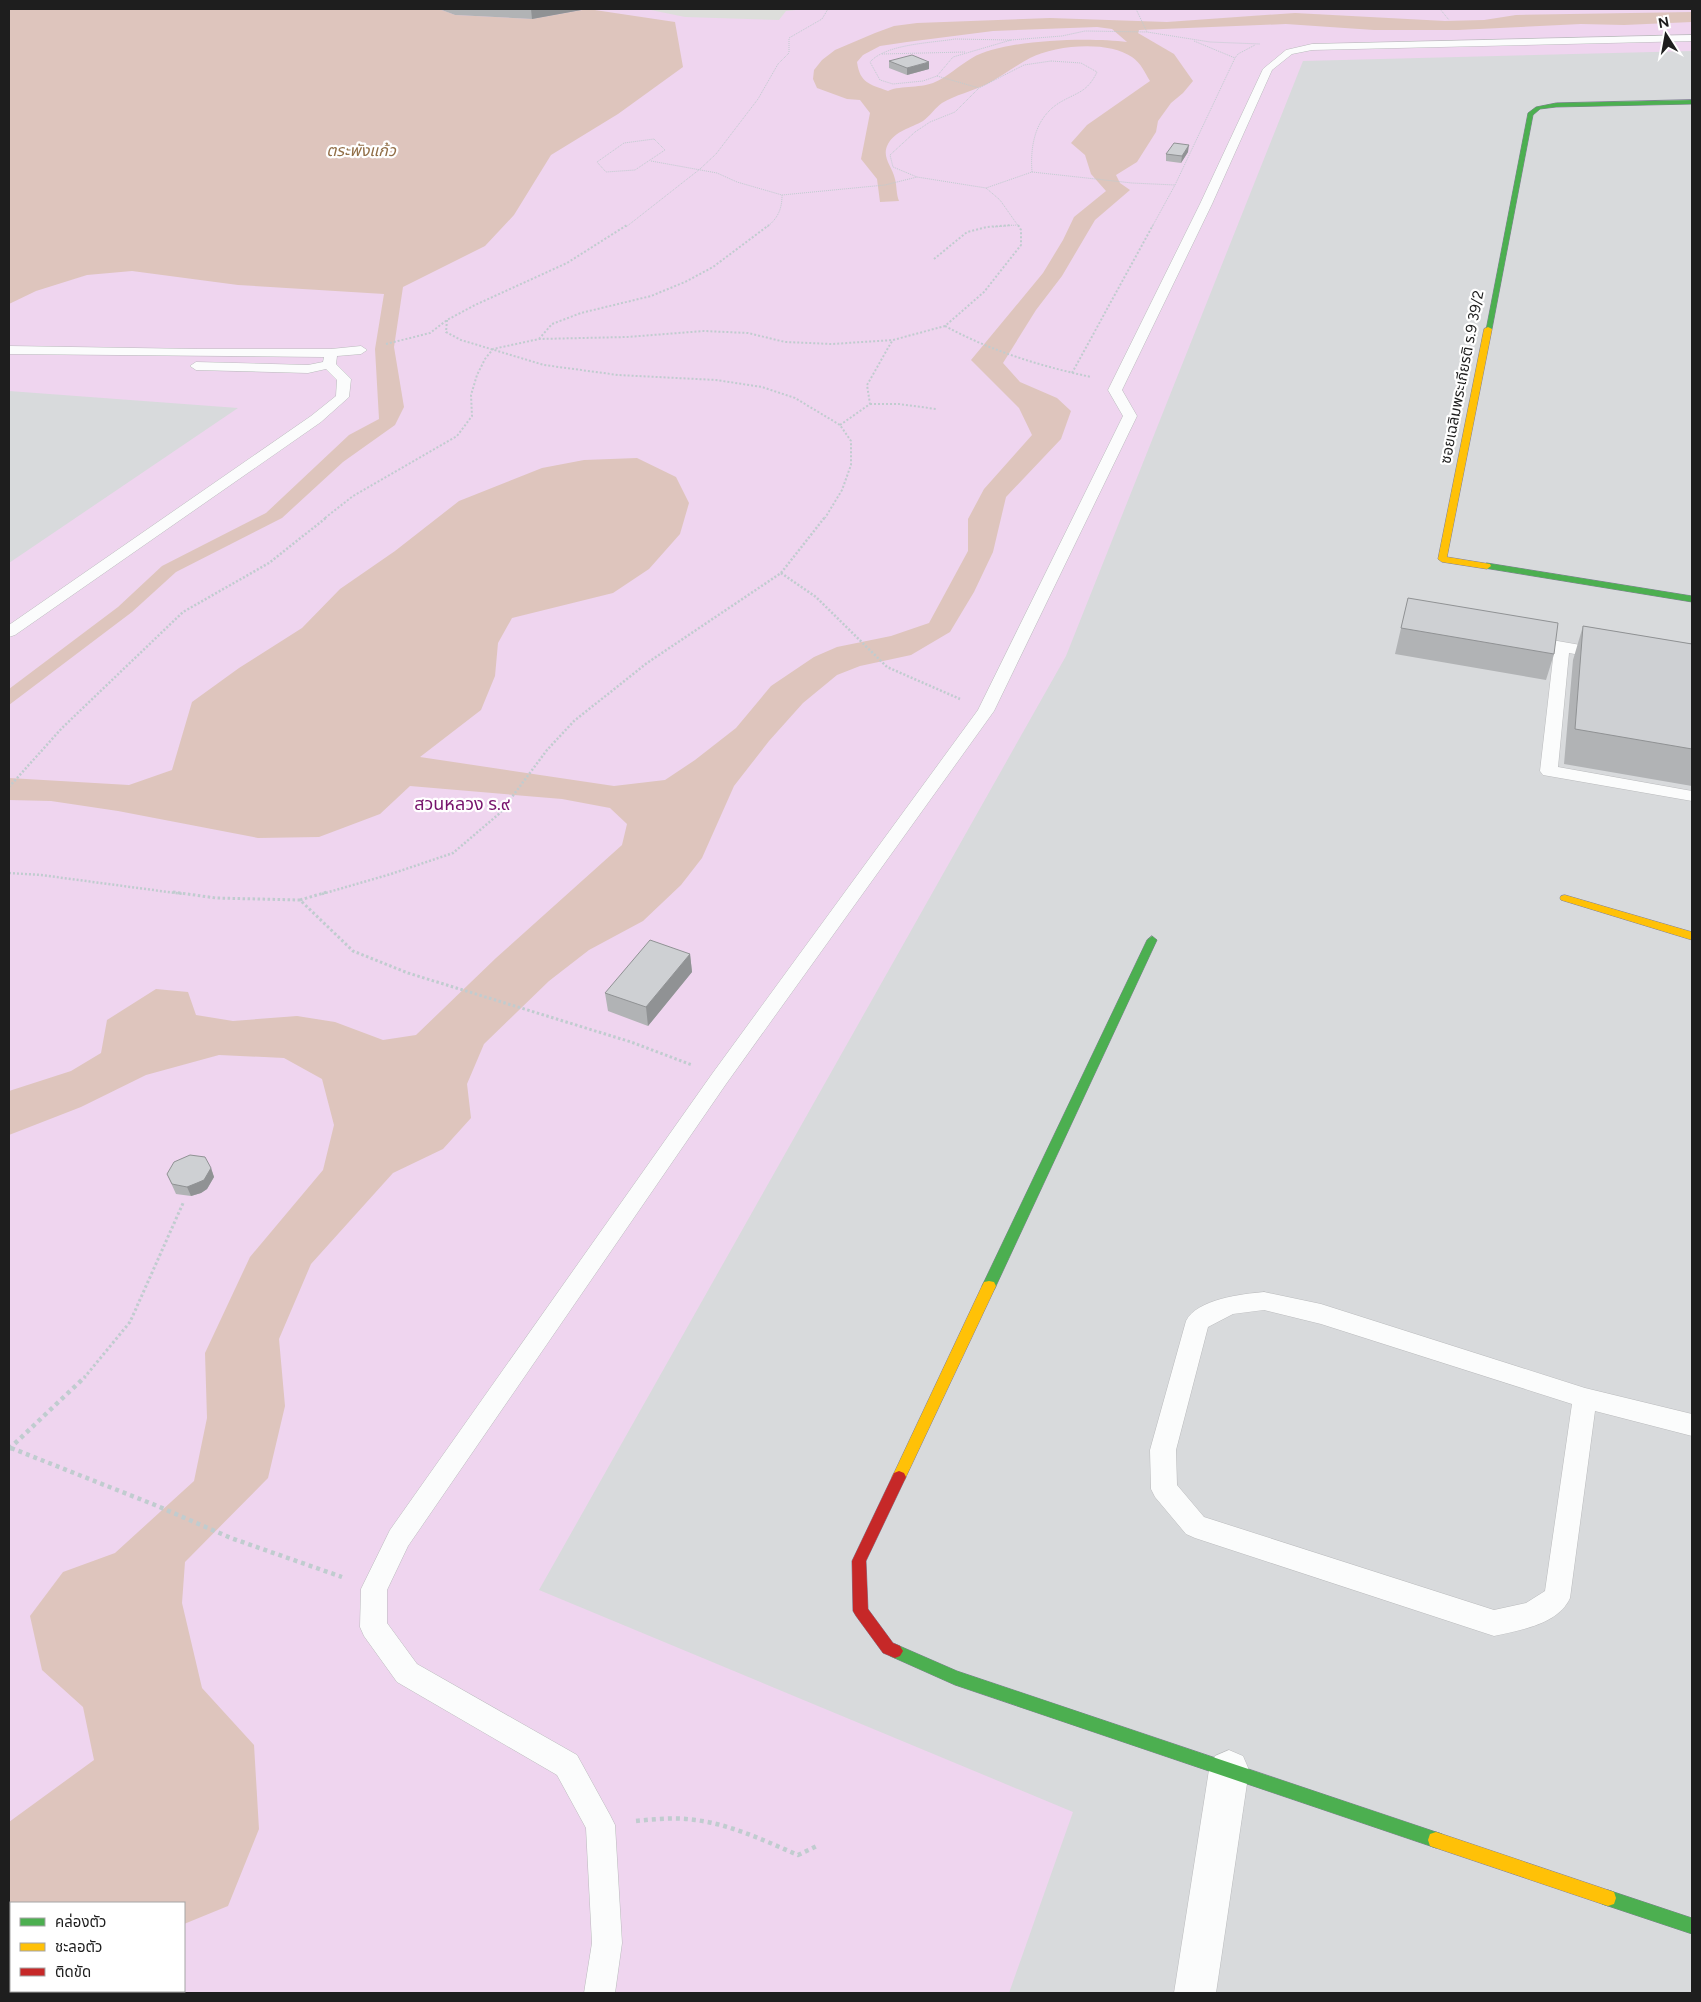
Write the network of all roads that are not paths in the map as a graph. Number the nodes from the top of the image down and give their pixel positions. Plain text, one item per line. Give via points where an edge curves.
1 (1692, 38) edge
2 (1692, 102) edge
3 (9, 350) edge
4 (362, 350) road end
5 (330, 359) junction
6 (9, 362) edge
7 (148, 365) dead end
8 (178, 366) dead end
9 (1692, 599) edge
10 (9, 632) edge
11 (1514, 638) edge
12 (1562, 646) junction
13 (1627, 658) edge
14 (1692, 796) edge
15 (1565, 898) dead end
16 (1692, 936) edge
17 (1152, 940) dead end
18 (1585, 1398) junction
19 (1692, 1424) edge
20 (1228, 1770) junction
21 (1692, 1926) edge
22 (599, 1993) edge
23 (1195, 1993) edge

1 - 22 lane via 1312,47 1289,52 1268,69 1115,390 1130,416 986,711 719,1079 400,1538 374,1589 374,1627 407,1673 567,1765 600,1825 607,1943
2 - 9 street, ซอยเฉลิมพระเกียรติ ร.9 39/2 via 1556,105 1538,108 1530,114 1442,559
3 - 5 lane
4 - 5 lane
5 - 8 lane via 308,369
5 - 10 lane via 344,379 342,397 316,419
6 - 7 lane
11 - 12 lane
12 - 13 lane
12 - 14 lane via 1549,771
15 - 16 street
17 - 20 street via 859,1560 861,1611 888,1648 955,1678
18 - 18 lane via 1557,1598 1532,1614 1494,1623 1195,1526 1164,1489 1163,1450 1198,1321 1229,1304 1264,1301 1321,1314
18 - 19 lane
20 - 21 street
20 - 23 street

